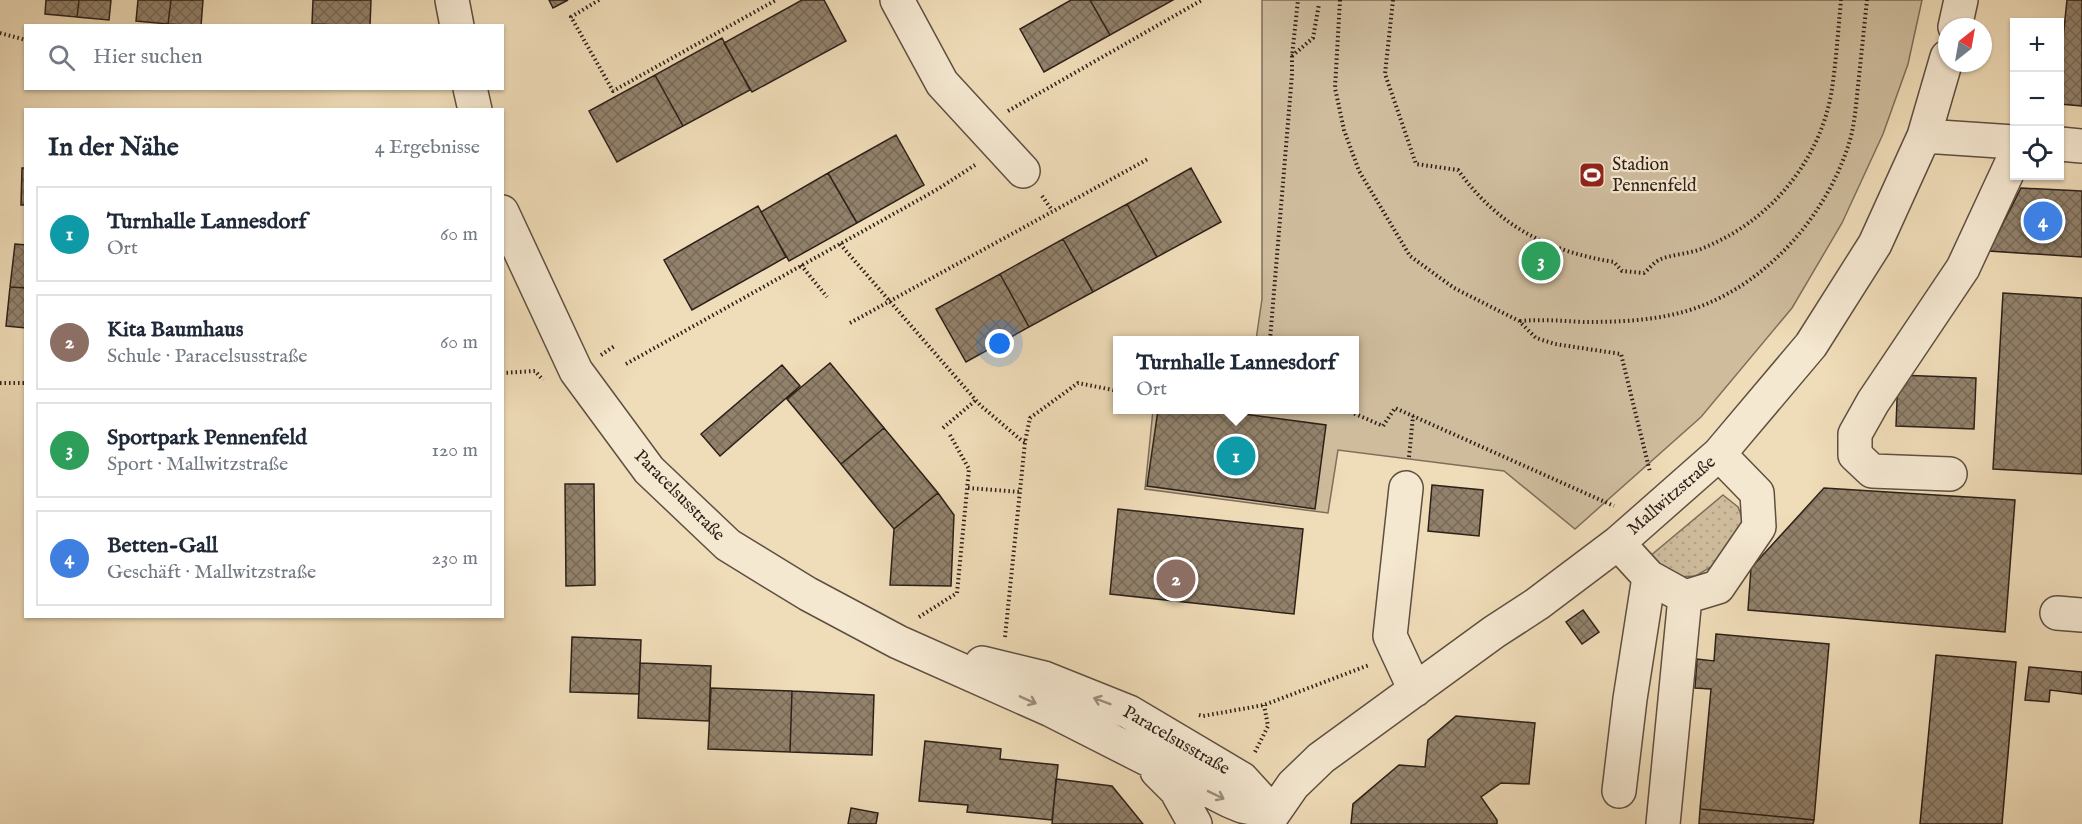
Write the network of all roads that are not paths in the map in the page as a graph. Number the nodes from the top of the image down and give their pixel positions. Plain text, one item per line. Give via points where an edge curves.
1 (452, 0) edge
2 (897, 0) edge
3 (1961, 0) edge
4 (1957, 18) edge
5 (457, 24) edge
6 (1943, 72) edge
7 (470, 90) edge
8 (475, 108) edge
9 (1924, 136) junction
10 (2010, 142) edge
11 (2064, 144) edge
12 (2082, 146) edge
13 (1002, 148) road end
14 (2010, 167) edge
15 (504, 216) edge
16 (1719, 454) junction
17 (1950, 474) dead end
18 (1406, 488) road end
19 (1618, 543) junction
20 (1649, 577) junction
21 (1684, 597) junction
22 (898, 642) junction
23 (1415, 690) junction
24 (1145, 760) junction
25 (1619, 791) dead end
26 (1269, 818) edge
27 (1195, 824) edge
28 (1663, 824) edge

1 - 5 street
2 - 13 street via 942,83
3 - 4 street
6 - 9 street, Mallwitzstraße
7 - 8 street
9 - 10 street
9 - 16 street, Mallwitzstraße via 1875,244 1811,345
11 - 12 street
14 - 17 street via 1963,268 1855,434 1855,454 1872,471
15 - 22 street, Paracelsusstraße via 576,371 649,470 728,545
16 - 19 street, Mallwitzstraße
16 - 21 street via 1757,493 1759,527 1718,587
18 - 23 street via 1390,636
19 - 20 street
19 - 23 street, Mallwitzstraße
20 - 21 street
20 - 25 street
21 - 28 street
22 -> 24 street, Paracelsusstraße via 1051,710
26 -> 22 street, Paracelsusstraße via 1242,779 1129,711 1044,678
23 - 26 street, Mallwitzstraße via 1321,758 1293,785
24 -> 26 street, Paracelsusstraße
24 - 27 street, Paracelsusstraße via 1176,790

